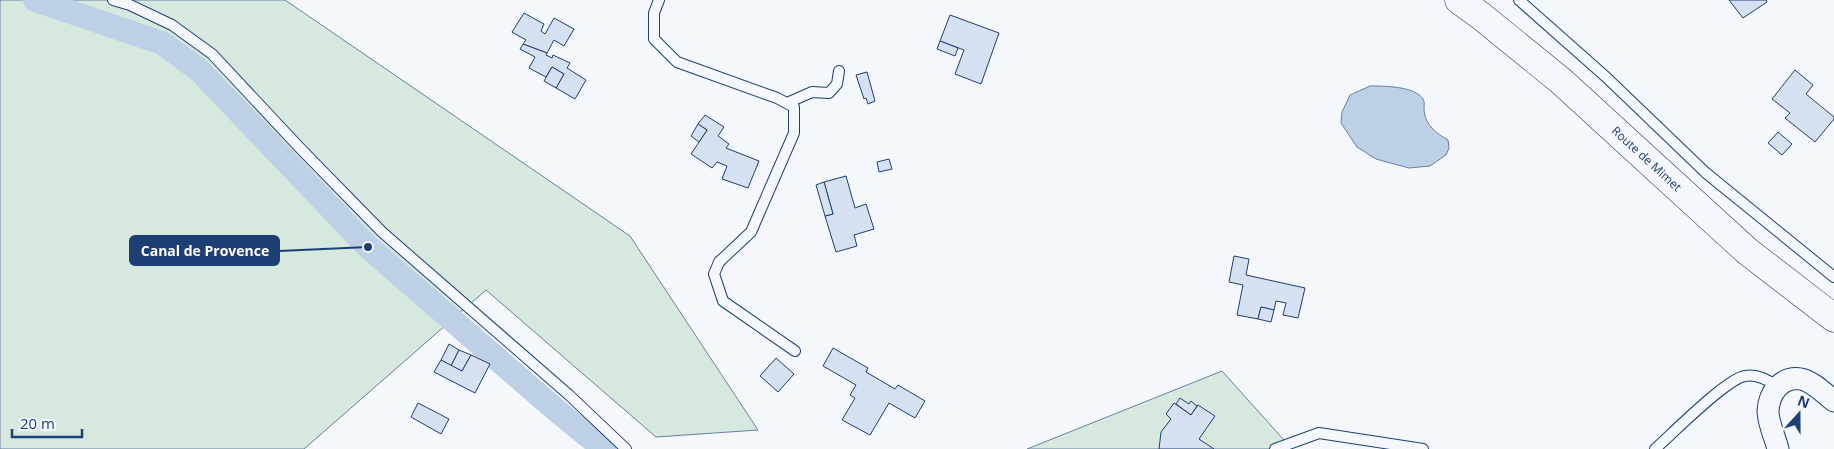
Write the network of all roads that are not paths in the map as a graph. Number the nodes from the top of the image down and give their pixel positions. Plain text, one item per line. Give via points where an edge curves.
1 (113, 0) edge
2 (659, 0) edge
3 (1459, 0) edge
4 (1519, 0) edge
5 (839, 71) dead end
6 (787, 103) junction
7 (1834, 277) edge
8 (1834, 318) edge
9 (795, 351) dead end
10 (1778, 386) junction
11 (1834, 401) edge
12 (626, 449) edge
13 (1274, 449) edge
14 (1423, 449) edge
15 (1655, 449) edge
16 (1778, 449) edge

1 - 12 lane via 172,25 212,54 382,232
2 - 6 lane via 654,13 654,39 677,62
3 - 8 main road, Route de Mimet via 1561,81 1747,251
4 - 7 lane via 1606,77 1706,173
5 - 6 lane via 837,84 829,93 812,92
6 - 9 lane via 794,107 794,133 751,232 719,262 714,274 722,301
10 - 11 street via 1783,382 1801,380
10 - 15 lane via 1763,377 1745,376 1729,383
10 - 16 street via 1772,392 1768,413
13 - 14 lane via 1319,433

